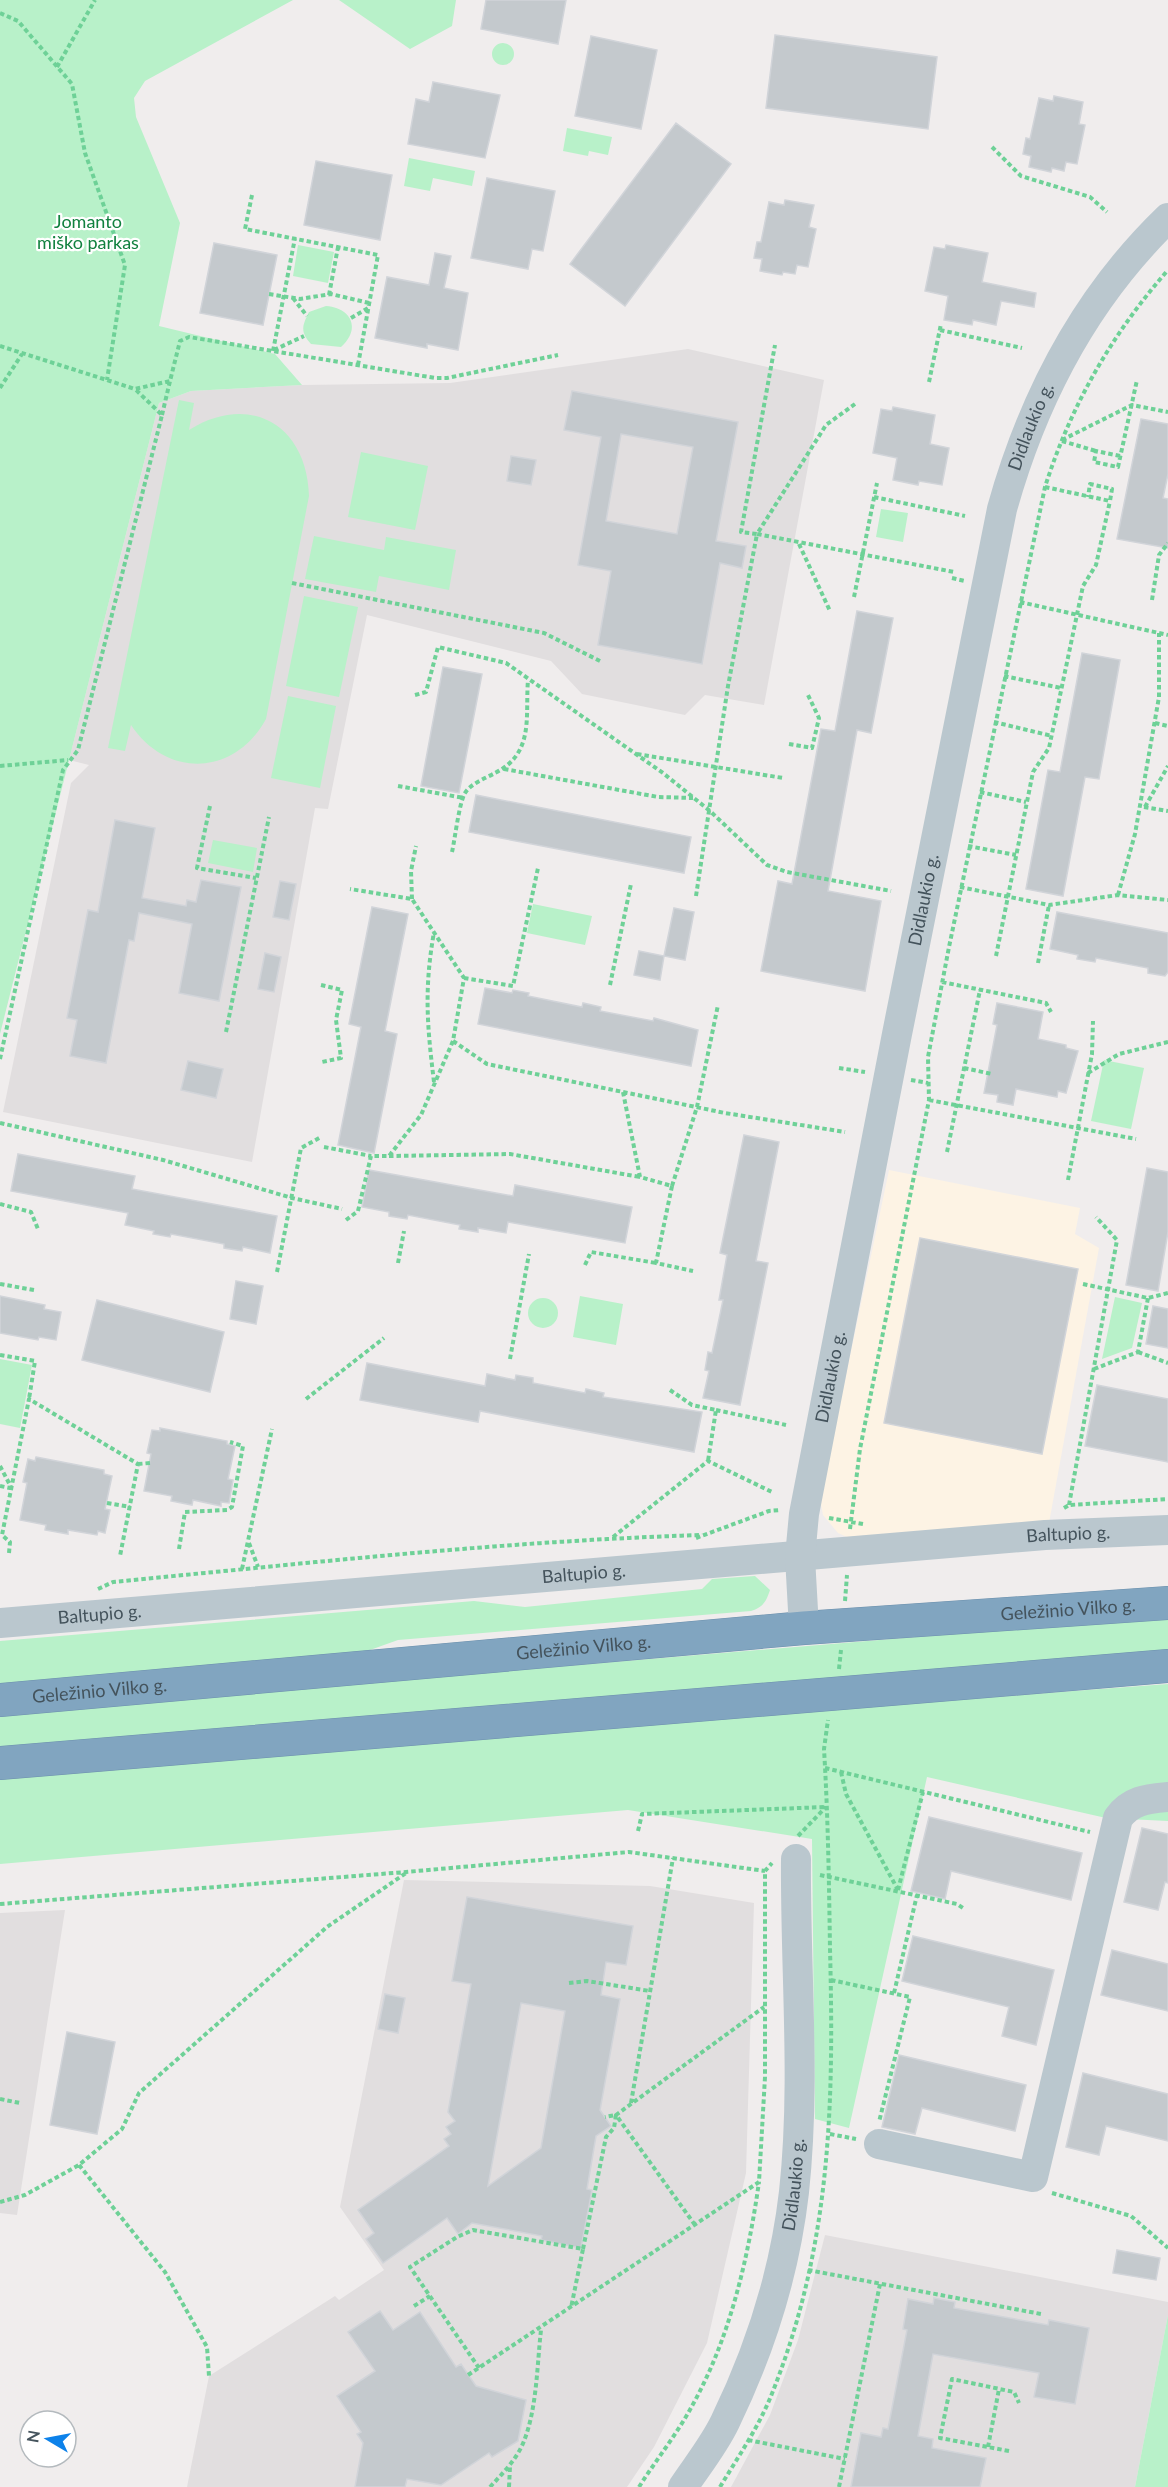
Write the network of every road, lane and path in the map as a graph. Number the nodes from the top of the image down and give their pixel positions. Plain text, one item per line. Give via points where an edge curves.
1 (95, 0) edge
2 (0, 13) edge
3 (57, 67) junction
4 (992, 147) dead end
5 (252, 195) dead end
6 (1107, 212) dead end
7 (1168, 218) edge
8 (295, 238) junction
9 (338, 247) junction
10 (1168, 270) edge
11 (269, 294) dead end
12 (329, 295) junction
13 (284, 297) junction
14 (293, 298) junction
15 (369, 305) junction
16 (307, 316) dead end
17 (351, 318) dead end
18 (304, 336) dead end
19 (775, 345) dead end
20 (0, 346) edge
21 (1022, 348) dead end
22 (273, 351) junction
23 (22, 354) junction
24 (558, 356) dead end
25 (358, 365) junction
26 (107, 380) junction
27 (1137, 380) dead end
28 (170, 381) junction
29 (929, 382) dead end
30 (0, 388) edge
31 (135, 389) junction
32 (855, 404) dead end
33 (1131, 405) junction
34 (1168, 412) edge
35 (162, 415) junction
36 (1061, 440) junction
37 (1096, 451) junction
38 (1120, 456) junction
39 (877, 483) dead end
40 (1045, 487) junction
41 (1088, 496) junction
42 (874, 497) junction
43 (1110, 501) junction
44 (965, 516) dead end
45 (757, 534) junction
46 (799, 543) junction
47 (1168, 543) edge
48 (744, 556) dead end
49 (863, 556) junction
50 (752, 558) junction
51 (954, 572) dead end
52 (292, 583) dead end
53 (854, 597) dead end
54 (1152, 600) dead end
55 (1020, 602) junction
56 (830, 611) dead end
57 (1077, 615) junction
58 (1159, 633) junction
59 (1168, 634) edge
60 (600, 661) dead end
61 (1004, 676) junction
62 (528, 679) junction
63 (1061, 688) junction
64 (807, 693) dead end
65 (415, 695) dead end
66 (994, 722) junction
67 (1155, 723) junction
68 (1168, 726) edge
69 (1052, 736) junction
70 (789, 744) dead end
71 (636, 753) junction
72 (69, 760) junction
73 (716, 765) junction
74 (0, 766) edge
75 (1168, 766) edge
76 (504, 769) junction
77 (783, 778) dead end
78 (398, 786) dead end
79 (980, 792) junction
80 (464, 798) junction
81 (694, 798) junction
82 (1026, 802) junction
83 (210, 806) dead end
84 (1142, 807) junction
85 (710, 811) junction
86 (1168, 811) edge
87 (269, 817) dead end
88 (416, 846) dead end
89 (968, 846) junction
90 (452, 852) dead end
91 (1016, 855) junction
92 (538, 868) dead end
93 (256, 878) junction
94 (631, 884) dead end
95 (960, 887) junction
96 (350, 889) dead end
97 (891, 891) dead end
98 (1118, 895) junction
99 (696, 896) dead end
100 (1008, 897) junction
101 (412, 899) junction
102 (1168, 900) edge
103 (1049, 905) junction
104 (434, 932) junction
105 (996, 956) dead end
106 (1038, 963) dead end
107 (464, 978) junction
108 (942, 982) junction
109 (321, 984) dead end
110 (610, 985) dead end
111 (980, 990) junction
112 (718, 1005) dead end
113 (1051, 1012) dead end
114 (1093, 1021) dead end
115 (226, 1032) dead end
116 (453, 1041) junction
117 (1168, 1042) edge
118 (0, 1059) edge
119 (322, 1062) dead end
120 (839, 1068) dead end
121 (963, 1068) junction
122 (856, 1071) dead end
123 (1089, 1072) junction
124 (992, 1074) dead end
125 (434, 1083) junction
126 (623, 1092) junction
127 (929, 1100) junction
128 (956, 1105) junction
129 (697, 1107) junction
130 (0, 1123) edge
131 (1078, 1127) junction
132 (846, 1132) dead end
133 (321, 1137) dead end
134 (1136, 1139) dead end
135 (324, 1147) dead end
136 (947, 1152) dead end
137 (371, 1156) junction
138 (389, 1156) junction
139 (640, 1177) junction
140 (1068, 1180) dead end
141 (672, 1186) junction
142 (292, 1198) junction
143 (0, 1204) edge
144 (342, 1209) dead end
145 (1096, 1217) dead end
146 (346, 1220) dead end
147 (38, 1229) dead end
148 (404, 1231) dead end
149 (529, 1254) dead end
150 (398, 1263) dead end
151 (656, 1263) junction
152 (585, 1265) dead end
153 (693, 1271) dead end
154 (277, 1272) dead end
155 (0, 1284) edge
156 (1083, 1284) dead end
157 (34, 1290) dead end
158 (1107, 1290) junction
159 (1168, 1293) edge
160 (1148, 1298) junction
161 (384, 1338) dead end
162 (1138, 1352) junction
163 (0, 1355) edge
164 (510, 1359) dead end
165 (1168, 1364) edge
166 (1094, 1369) junction
167 (670, 1390) dead end
168 (28, 1399) junction
169 (306, 1399) dead end
170 (716, 1410) junction
171 (786, 1425) dead end
172 (273, 1429) dead end
173 (230, 1442) dead end
174 (708, 1461) junction
175 (150, 1463) dead end
176 (138, 1464) junction
177 (0, 1466) edge
178 (0, 1486) edge
179 (11, 1488) junction
180 (772, 1492) dead end
181 (1168, 1498) edge
182 (107, 1503) dead end
183 (1069, 1505) junction
184 (130, 1507) junction
185 (769, 1511) dead end
186 (1055, 1514) dead end
187 (1168, 1530) edge
188 (1, 1535) edge
189 (612, 1538) junction
190 (249, 1542) junction
191 (179, 1549) dead end
192 (849, 1552) junction
193 (9, 1553) dead end
194 (120, 1556) dead end
195 (800, 1557) junction
196 (258, 1568) junction
197 (242, 1569) junction
198 (97, 1589) dead end
199 (1168, 1603) edge
200 (0, 1623) edge
201 (843, 1625) junction
202 (804, 1628) junction
203 (1168, 1666) edge
204 (837, 1693) junction
205 (0, 1700) edge
206 (0, 1763) edge
207 (825, 1768) junction
208 (841, 1772) junction
209 (923, 1791) junction
210 (1168, 1797) edge
211 (827, 1807) junction
212 (638, 1831) dead end
213 (1114, 1837) junction
214 (673, 1858) junction
215 (790, 1858) junction
216 (765, 1871) junction
217 (406, 1872) junction
218 (829, 1876) junction
219 (898, 1890) junction
220 (917, 1895) junction
221 (0, 1904) edge
222 (963, 1908) dead end
223 (568, 1983) dead end
224 (650, 1991) junction
225 (894, 1993) junction
226 (765, 2007) junction
227 (0, 2099) edge
228 (20, 2103) dead end
229 (630, 2104) junction
230 (616, 2115) junction
231 (605, 2117) dead end
232 (878, 2138) joint
233 (79, 2165) junction
234 (1033, 2177) junction
235 (759, 2182) junction
236 (0, 2202) edge
237 (695, 2225) junction
238 (1168, 2248) edge
239 (583, 2249) junction
240 (780, 2265) junction
241 (880, 2284) junction
242 (430, 2296) junction
243 (414, 2306) dead end
244 (572, 2308) junction
245 (1041, 2314) dead end
246 (541, 2329) junction
247 (479, 2368) junction
248 (468, 2375) dead end
249 (209, 2376) dead end
250 (999, 2389) junction
251 (1019, 2403) dead end
252 (988, 2447) junction
253 (1009, 2451) dead end
254 (845, 2459) junction
255 (510, 2465) junction
256 (490, 2487) edge
257 (509, 2487) edge
258 (639, 2487) edge
259 (683, 2487) edge
260 (720, 2487) edge
261 (839, 2487) edge

1 - 3 path
2 - 3 path via 18,21
3 - 26 path via 72,84 85,153 124,265
4 - 6 path via 1021,176 1090,197
5 - 8 path via 245,229
7 - 195 street, Didlaukio g. via 1119,271 1067,346 1026,433 1002,509 804,1514
8 - 9 path
8 - 13 path
9 - 12 path
9 - 15 path via 378,255
10 - 36 path via 1103,355
11 - 13 path
12 - 14 path
12 - 15 path
13 - 14 path
13 - 22 path
14 - 16 path
15 - 17 path
15 - 25 path
18 - 22 path
19 - 45 path via 741,532
20 - 23 path
21 - 29 path via 940,327
22 - 25 path
22 - 28 path via 189,337 180,341
23 - 26 path
23 - 30 path
24 - 25 path via 447,378
26 - 31 path
27 - 33 path
28 - 31 path
28 - 35 path
31 - 35 path
32 - 45 path via 826,425
33 - 34 path
33 - 36 path
33 - 38 path
35 - 72 path via 78,750
36 - 37 path
36 - 40 path
37 - 38 path
37 - 38 path via 1094,462 1118,468
39 - 42 path
40 - 41 path
40 - 55 path
41 - 43 path
41 - 43 path via 1090,484 1112,489
42 - 44 path
42 - 49 path
43 - 57 path via 1096,565 1083,586
45 - 46 path
45 - 50 path
46 - 49 path
46 - 56 path
47 - 54 path via 1159,555
48 - 50 path
49 - 51 path
49 - 53 path
50 - 73 path
52 - 60 path via 544,633
55 - 57 path
55 - 61 path
57 - 58 path
57 - 63 path
58 - 59 path
58 - 67 path
61 - 63 path
61 - 66 path
62 - 65 path via 506,663 438,646 426,692
62 - 71 path
62 - 76 path via 528,731 522,747
63 - 69 path
64 - 70 path via 819,718 812,748
66 - 69 path
66 - 79 path
67 - 68 path
67 - 84 path
69 - 82 path via 1033,772
71 - 73 path
71 - 81 path
72 - 74 path
72 - 118 path via 63,770
73 - 77 path
73 - 85 path
75 - 84 path
76 - 80 path via 474,784
76 - 81 path via 658,797
78 - 80 path
79 - 82 path
79 - 89 path
80 - 90 path
81 - 85 path
82 - 91 path
83 - 93 path via 197,868
84 - 86 path
84 - 98 path
85 - 97 path via 767,865
85 - 99 path
87 - 93 path
88 - 101 path via 411,871
89 - 91 path
89 - 95 path
91 - 100 path
92 - 107 path via 513,986
93 - 115 path
94 - 110 path
95 - 100 path
95 - 108 path
96 - 101 path
98 - 102 path
98 - 103 path
100 - 103 path
100 - 105 path
101 - 104 path
103 - 106 path
104 - 107 path
104 - 125 path via 426,1017
107 - 116 path
108 - 111 path
108 - 127 path via 928,1057
109 - 119 path via 342,990 336,1020 341,1058
111 - 113 path via 1046,1004
111 - 121 path
112 - 129 path
114 - 123 path
116 - 125 path
116 - 126 path via 487,1064
117 - 123 path via 1119,1054
120 - 122 path
121 - 124 path
121 - 128 path
123 - 131 path
125 - 138 path via 421,1115
126 - 129 path
126 - 139 path
127 - 128 path
127 - 192 path via 860,1449
128 - 131 path
128 - 136 path
129 - 132 path
129 - 141 path
130 - 142 path via 163,1160
131 - 134 path
131 - 140 path
133 - 142 path via 302,1148
135 - 137 path
137 - 138 path
137 - 146 path via 358,1211
138 - 139 path via 510,1154
139 - 141 path
141 - 151 path
142 - 144 path
142 - 154 path
143 - 147 path via 31,1212
145 - 158 path via 1117,1240
148 - 150 path
149 - 164 path
151 - 152 path via 591,1252
151 - 153 path
155 - 157 path
156 - 158 path
158 - 160 path
158 - 166 path
159 - 160 path
160 - 162 path
161 - 169 path
162 - 165 path
162 - 166 path
163 - 168 path via 35,1361
166 - 183 path
167 - 170 path via 692,1405
168 - 176 path
168 - 179 path
170 - 171 path
170 - 174 path
172 - 190 path
173 - 191 path via 243,1446 232,1507 185,1512
174 - 180 path
174 - 189 path
175 - 176 path
176 - 184 path
177 - 179 path
178 - 179 path
179 - 188 path
181 - 183 path
182 - 184 path
183 - 186 path
184 - 194 path
185 - 189 path via 703,1535
187 - 192 street, Baltupio g. via 1045,1535
188 - 193 path via 10,1542
189 - 196 path
190 - 196 path
190 - 197 path
192 - 195 street, Baltupio g.
192 - 201 path
195 - 200 street, Baltupio g.
195 - 202 street, Didlaukio g.
196 - 197 path
197 - 198 path via 113,1582
199 - 201 highway, Geležinio Vilko g.
201 - 202 highway, Geležinio Vilko g.
201 - 204 path
202 - 205 highway, Geležinio Vilko g.
203 - 204 highway
204 - 206 highway
204 - 207 path via 826,1725
207 - 208 path
207 - 211 path
208 - 209 path
208 - 219 path via 846,1794
209 - 213 path
209 - 219 path
210 - 213 street via 1135,1802 1124,1809
211 - 212 path via 642,1814
211 - 215 path
211 - 218 path
213 - 234 street
214 - 216 path
214 - 217 path via 629,1852
214 - 224 path
215 - 216 path
215 - 218 path
215 - 240 street, Didlaukio g. via 798,2130 794,2192
216 - 226 path
217 - 221 path
217 - 233 path via 327,1927 139,2093 122,2129
218 - 219 path
218 - 225 path via 831,1980
219 - 220 path
220 - 222 path
220 - 225 path
223 - 224 path via 587,1981
224 - 229 path
225 - 232 path via 910,1998
226 - 229 path
226 - 235 path
227 - 228 path
229 - 230 path
230 - 231 path
230 - 237 path
230 - 239 path via 614,2128 606,2137
232 - 234 street
233 - 236 path via 25,2195
233 - 249 path via 165,2272 207,2347
234 - 238 path via 1042,2190 1131,2216
235 - 237 path
235 - 258 path via 751,2237 730,2317 711,2366 692,2407
237 - 244 path
239 - 242 path via 473,2230 410,2267
239 - 244 path
240 - 241 path
240 - 259 street, Didlaukio g. via 749,2369 723,2425
241 - 245 path
241 - 254 path
242 - 243 path
242 - 247 path
244 - 246 path
246 - 247 path
246 - 255 path via 531,2412 524,2442
247 - 248 path
250 - 251 path via 1014,2392
250 - 252 path
250 - 252 path via 952,2379 940,2438
252 - 253 path
254 - 260 path via 749,2440
254 - 261 path
255 - 256 path
255 - 257 path

